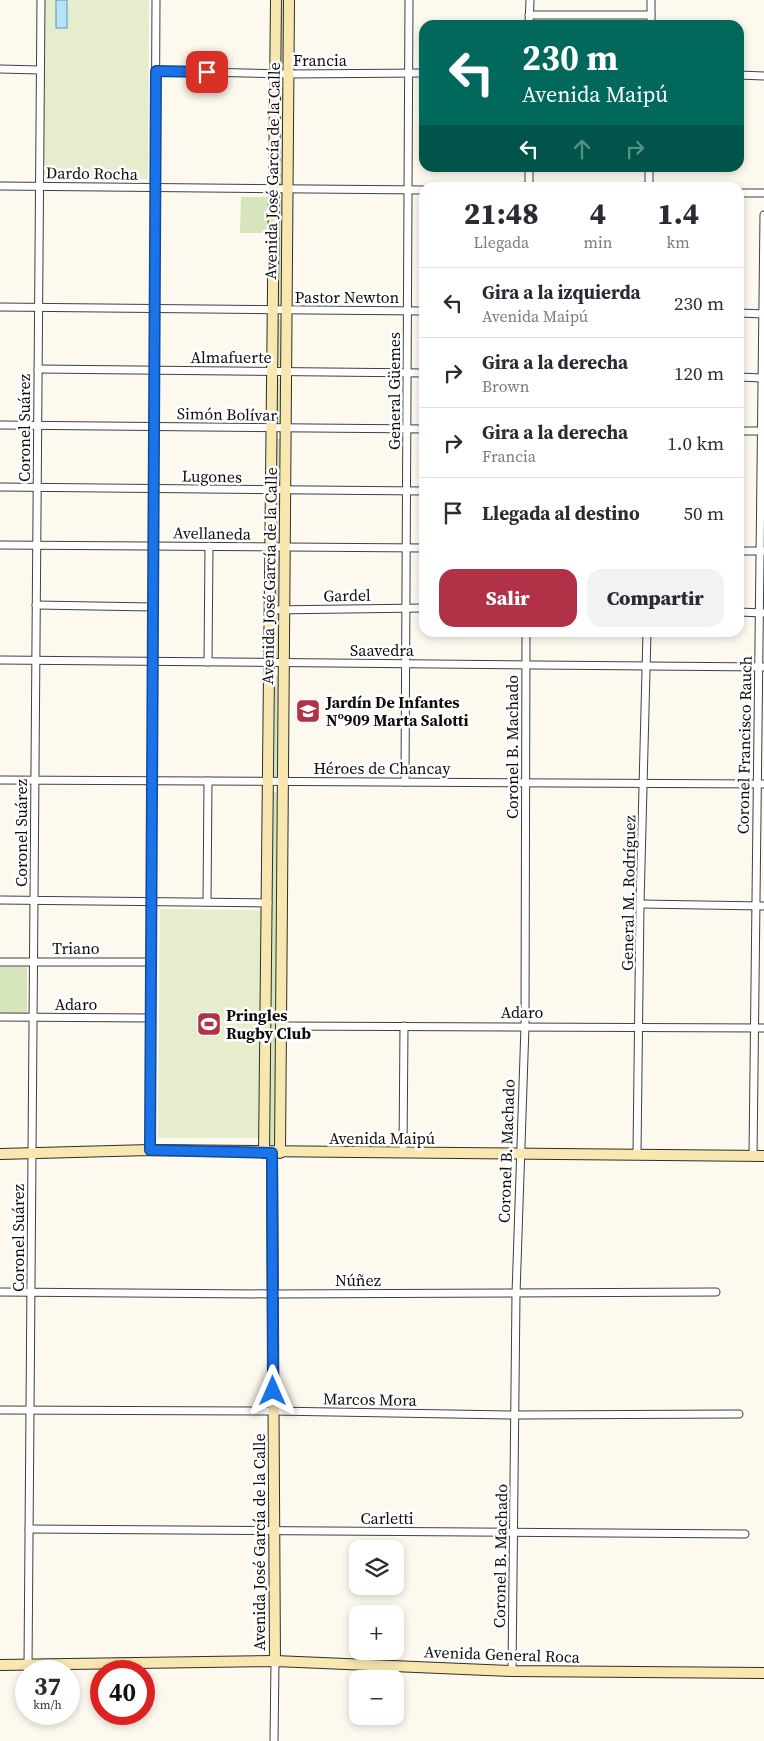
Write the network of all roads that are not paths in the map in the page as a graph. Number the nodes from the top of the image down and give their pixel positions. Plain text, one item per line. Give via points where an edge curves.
1 (41, 0) edge
2 (156, 0) edge
3 (276, 0) edge
4 (288, 0) edge
5 (409, 0) edge
6 (530, 0) edge
7 (651, 0) edge
8 (530, 15) junction
9 (651, 15) junction
10 (530, 20) edge
11 (651, 20) edge
12 (0, 69) edge
13 (40, 70) junction
14 (156, 71) junction
15 (276, 73) junction
16 (409, 73) junction
17 (419, 73) edge
18 (289, 74) junction
19 (744, 76) edge
20 (764, 76) edge
21 (0, 186) edge
22 (40, 187) junction
23 (155, 188) junction
24 (273, 190) junction
25 (287, 190) junction
26 (408, 190) junction
27 (419, 190) edge
28 (744, 193) edge
29 (764, 193) edge
30 (764, 214) edge
31 (764, 254) edge
32 (0, 307) edge
33 (39, 308) junction
34 (154, 308) junction
35 (273, 311) junction
36 (285, 311) junction
37 (408, 311) junction
38 (419, 311) edge
39 (744, 314) edge
40 (763, 314) edge
41 (38, 369) junction
42 (154, 370) junction
43 (273, 370) junction
44 (285, 370) junction
45 (407, 372) junction
46 (419, 373) edge
47 (744, 378) edge
48 (762, 378) junction
49 (0, 425) edge
50 (38, 425) junction
51 (154, 426) junction
52 (407, 428) junction
53 (419, 428) edge
54 (273, 429) junction
55 (286, 429) junction
56 (744, 431) edge
57 (762, 431) edge
58 (0, 487) edge
59 (37, 487) junction
60 (154, 490) junction
61 (762, 490) edge
62 (272, 491) junction
63 (285, 491) junction
64 (407, 491) junction
65 (419, 491) edge
66 (0, 545) edge
67 (37, 545) junction
68 (153, 546) junction
69 (209, 546) junction
70 (271, 548) junction
71 (406, 548) junction
72 (419, 548) edge
73 (284, 549) junction
74 (744, 551) edge
75 (762, 551) edge
76 (36, 605) junction
77 (153, 607) junction
78 (406, 608) junction
79 (419, 608) edge
80 (270, 610) junction
81 (284, 610) junction
82 (744, 612) edge
83 (762, 613) edge
84 (526, 637) edge
85 (647, 637) edge
86 (0, 660) edge
87 (36, 660) junction
88 (153, 661) junction
89 (208, 662) junction
90 (270, 664) junction
91 (283, 664) junction
92 (406, 664) junction
93 (526, 665) junction
94 (647, 666) junction
95 (761, 667) edge
96 (761, 730) edge
97 (0, 780) edge
98 (35, 780) junction
99 (208, 780) junction
100 (152, 781) junction
101 (269, 782) junction
102 (282, 782) junction
103 (405, 782) junction
104 (526, 783) junction
105 (644, 784) junction
106 (761, 784) edge
107 (0, 900) edge
108 (34, 901) junction
109 (152, 901) junction
110 (207, 902) junction
111 (268, 903) junction
112 (640, 904) junction
113 (756, 906) junction
114 (764, 906) edge
115 (0, 962) edge
116 (34, 962) junction
117 (151, 962) junction
118 (0, 1017) edge
119 (33, 1017) junction
120 (151, 1018) junction
121 (281, 1026) junction
122 (404, 1026) junction
123 (524, 1026) junction
124 (639, 1026) junction
125 (755, 1028) junction
126 (764, 1028) edge
127 (150, 1150) junction
128 (272, 1153) junction
129 (403, 1153) junction
130 (519, 1153) junction
131 (637, 1153) junction
132 (0, 1154) edge
133 (32, 1154) junction
134 (753, 1156) junction
135 (764, 1156) edge
136 (0, 1292) edge
137 (716, 1292) dead end
138 (31, 1293) junction
139 (273, 1294) junction
140 (516, 1294) junction
141 (0, 1410) edge
142 (30, 1411) junction
143 (273, 1411) junction
144 (739, 1414) dead end
145 (514, 1415) junction
146 (29, 1529) junction
147 (274, 1532) junction
148 (514, 1532) junction
149 (745, 1534) dead end
150 (28, 1660) edge
151 (275, 1661) junction
152 (0, 1665) edge
153 (80, 1665) edge
154 (15, 1666) edge
155 (512, 1671) junction
156 (764, 1673) edge
157 (274, 1741) edge

1 - 13 street, Coronel Suárez
2 - 14 street
3 - 15 main road, Avenida José García de la Calle
4 - 18 main road, Avenida José García de la Calle
5 - 16 street, General Güemes
6 - 8 street
7 - 9 street
8 - 9 street
8 - 10 street
9 - 11 street
12 - 13 street
13 - 22 street, Coronel Suárez
14 - 15 street, Francia
14 - 23 street
15 - 18 street, Francia
15 - 24 main road, Avenida José García de la Calle
16 - 17 street, Francia
16 - 18 street, Francia
16 - 26 street, General Güemes
18 - 25 main road, Avenida José García de la Calle
19 - 20 street
21 - 22 street, Dardo Rocha
22 - 23 street, Dardo Rocha
22 - 33 street, Coronel Suárez
23 - 24 street, Dardo Rocha
23 - 34 street
24 - 25 street, Dardo Rocha
24 - 35 main road, Avenida José García de la Calle
25 - 26 street, Dardo Rocha
25 - 36 main road, Avenida José García de la Calle
26 - 27 street, Dardo Rocha
26 - 37 street, General Güemes
28 - 29 street
30 - 31 street, Coronel Francisco Rauch
31 - 40 street, Coronel Francisco Rauch
32 - 33 street, Pastor Newton
33 - 34 street, Pastor Newton
33 - 41 street, Coronel Suárez
34 - 35 street, Pastor Newton
34 - 42 street
35 - 36 street, Pastor Newton
35 - 43 main road, Avenida José García de la Calle
36 - 37 street, Pastor Newton
36 - 44 main road, Avenida José García de la Calle
37 - 38 street, Pastor Newton
37 - 45 street, General Güemes
39 - 40 street
40 - 48 street, Coronel Francisco Rauch
41 - 42 street, Almafuerte
41 - 50 street, Coronel Suárez
42 - 43 street, Almafuerte
42 - 51 street
43 - 44 street, Almafuerte
43 - 54 main road, Avenida José García de la Calle
44 - 45 street, Almafuerte
44 - 55 main road, Avenida José García de la Calle
45 - 46 street, Almafuerte
45 - 52 street, General Güemes
47 - 48 street
48 - 57 street, Coronel Francisco Rauch
49 - 50 street, Simón Bolívar
50 - 51 street, Simón Bolívar
50 - 59 street, Coronel Suárez
51 - 54 street, Simón Bolívar
51 - 60 street
52 - 53 street, Simón Bolívar
52 - 55 street, Simón Bolívar
52 - 64 street, General Güemes
54 - 55 street, Simón Bolívar
54 - 62 main road, Avenida José García de la Calle
55 - 63 main road, Avenida José García de la Calle
56 - 57 street
57 - 61 street, Coronel Francisco Rauch
58 - 59 street, Lugones
59 - 60 street, Lugones
59 - 67 street, Coronel Suárez
60 - 62 street, Lugones
60 - 68 street
61 - 75 street, Coronel Francisco Rauch
62 - 63 street, Lugones
62 - 70 main road, Avenida José García de la Calle
63 - 64 street, Lugones
63 - 73 main road, Avenida José García de la Calle
64 - 65 street, Lugones
64 - 71 street, General Güemes
66 - 67 street, Avellaneda
67 - 68 street, Avellaneda
67 - 76 street, Coronel Suárez
68 - 69 street, Avellaneda
68 - 77 street
69 - 70 street, Avellaneda
69 - 89 street
70 - 73 street, Avellaneda
70 - 80 main road, Avenida José García de la Calle
71 - 72 street, Avellaneda
71 - 73 street, Avellaneda
71 - 78 street, General Güemes
73 - 81 main road, Avenida José García de la Calle
74 - 75 street
75 - 83 street, Coronel Francisco Rauch
76 - 77 street
76 - 87 street, Coronel Suárez
77 - 88 street
78 - 79 street, Gardel
78 - 81 street, Gardel
78 - 92 street, General Güemes
80 - 81 street, Gardel
80 - 90 main road, Avenida José García de la Calle
81 - 91 main road, Avenida José García de la Calle
82 - 83 street
83 - 95 street, Coronel Francisco Rauch
84 - 93 street, Coronel B. Machado
85 - 94 street, General M. Rodríguez
86 - 87 street, Saavedra
87 - 88 street, Saavedra
87 - 98 street, Coronel Suárez
88 - 89 street, Saavedra
88 - 100 street
89 - 90 street, Saavedra
90 - 91 street, Saavedra
90 - 101 main road, Avenida José García de la Calle
91 - 92 street, Saavedra
91 - 102 main road, Avenida José García de la Calle
92 - 93 street, Saavedra
92 - 103 street, General Güemes
93 - 94 street, Saavedra
93 - 104 street, Coronel B. Machado
94 - 95 street, Saavedra
94 - 105 street, General M. Rodríguez
95 - 96 street, Coronel Francisco Rauch
96 - 106 street, Coronel Francisco Rauch
97 - 98 street, Héroes de Chancay
98 - 100 street, Héroes de Chancay
98 - 108 street, Coronel Suárez
99 - 100 street, Héroes de Chancay
99 - 101 street, Héroes de Chancay
99 - 110 street
100 - 109 street
101 - 102 street, Héroes de Chancay
101 - 111 main road, Avenida José García de la Calle
102 - 103 street, Héroes de Chancay
102 - 121 main road, Avenida José García de la Calle
103 - 104 street, Héroes de Chancay
104 - 105 street, Héroes de Chancay
104 - 123 street, Coronel B. Machado
105 - 106 street, Héroes de Chancay
105 - 112 street, General M. Rodríguez
106 - 113 street, Coronel Francisco Rauch
107 - 108 street
108 - 109 street
108 - 116 street, Coronel Suárez
109 - 110 street
109 - 117 street
110 - 111 street
111 - 128 main road, Avenida José García de la Calle
112 - 113 street
112 - 124 street, General M. Rodríguez
113 - 114 street
113 - 125 street, Coronel Francisco Rauch
115 - 116 street, Triano
116 - 117 street, Triano
116 - 119 street, Coronel Suárez
117 - 120 street
118 - 119 street, Adaro
119 - 120 street, Adaro
119 - 133 street, Coronel Suárez
120 - 127 street
121 - 122 street, Adaro
121 - 128 main road, Avenida José García de la Calle
122 - 123 street, Adaro
122 - 129 street
123 - 124 street, Adaro
123 - 130 street, Coronel B. Machado
124 - 125 street, Adaro
124 - 131 street, General M. Rodríguez
125 - 126 street, Adaro
125 - 134 street, Coronel Francisco Rauch
127 - 128 main road, Avenida Maipú
127 - 133 main road, Avenida Maipú
128 - 129 main road, Avenida Maipú
128 - 139 main road, Avenida José García de la Calle
129 - 130 main road, Avenida Maipú
130 - 131 main road, Avenida Maipú
130 - 140 street, Coronel B. Machado
131 - 134 main road, Avenida Maipú
132 - 133 main road, Avenida Maipú
133 - 138 street, Coronel Suárez
134 - 135 main road, Avenida Maipú
136 - 138 street, Núñez
137 - 140 street, Núñez
138 - 139 street, Núñez
138 - 142 street, Coronel Suárez
139 - 140 street, Núñez
139 - 143 main road, Avenida José García de la Calle
140 - 145 street, Coronel B. Machado
141 - 142 street, Marcos Mora
142 - 143 street, Marcos Mora
142 - 146 street, Coronel Suárez
143 - 145 street, Marcos Mora
143 - 147 main road, Avenida José García de la Calle
144 - 145 street, Marcos Mora
145 - 148 street, Coronel B. Machado
146 - 147 street, Carletti
146 - 150 street, Coronel Suárez
147 - 148 street, Carletti
147 - 151 main road, Avenida José García de la Calle
148 - 149 street, Carletti
148 - 155 street, Coronel B. Machado
151 - 153 main road, Avenida General Roca
151 - 155 main road, Avenida General Roca
151 - 157 street
152 - 154 main road, Avenida General Roca
155 - 156 main road, Avenida General Roca

